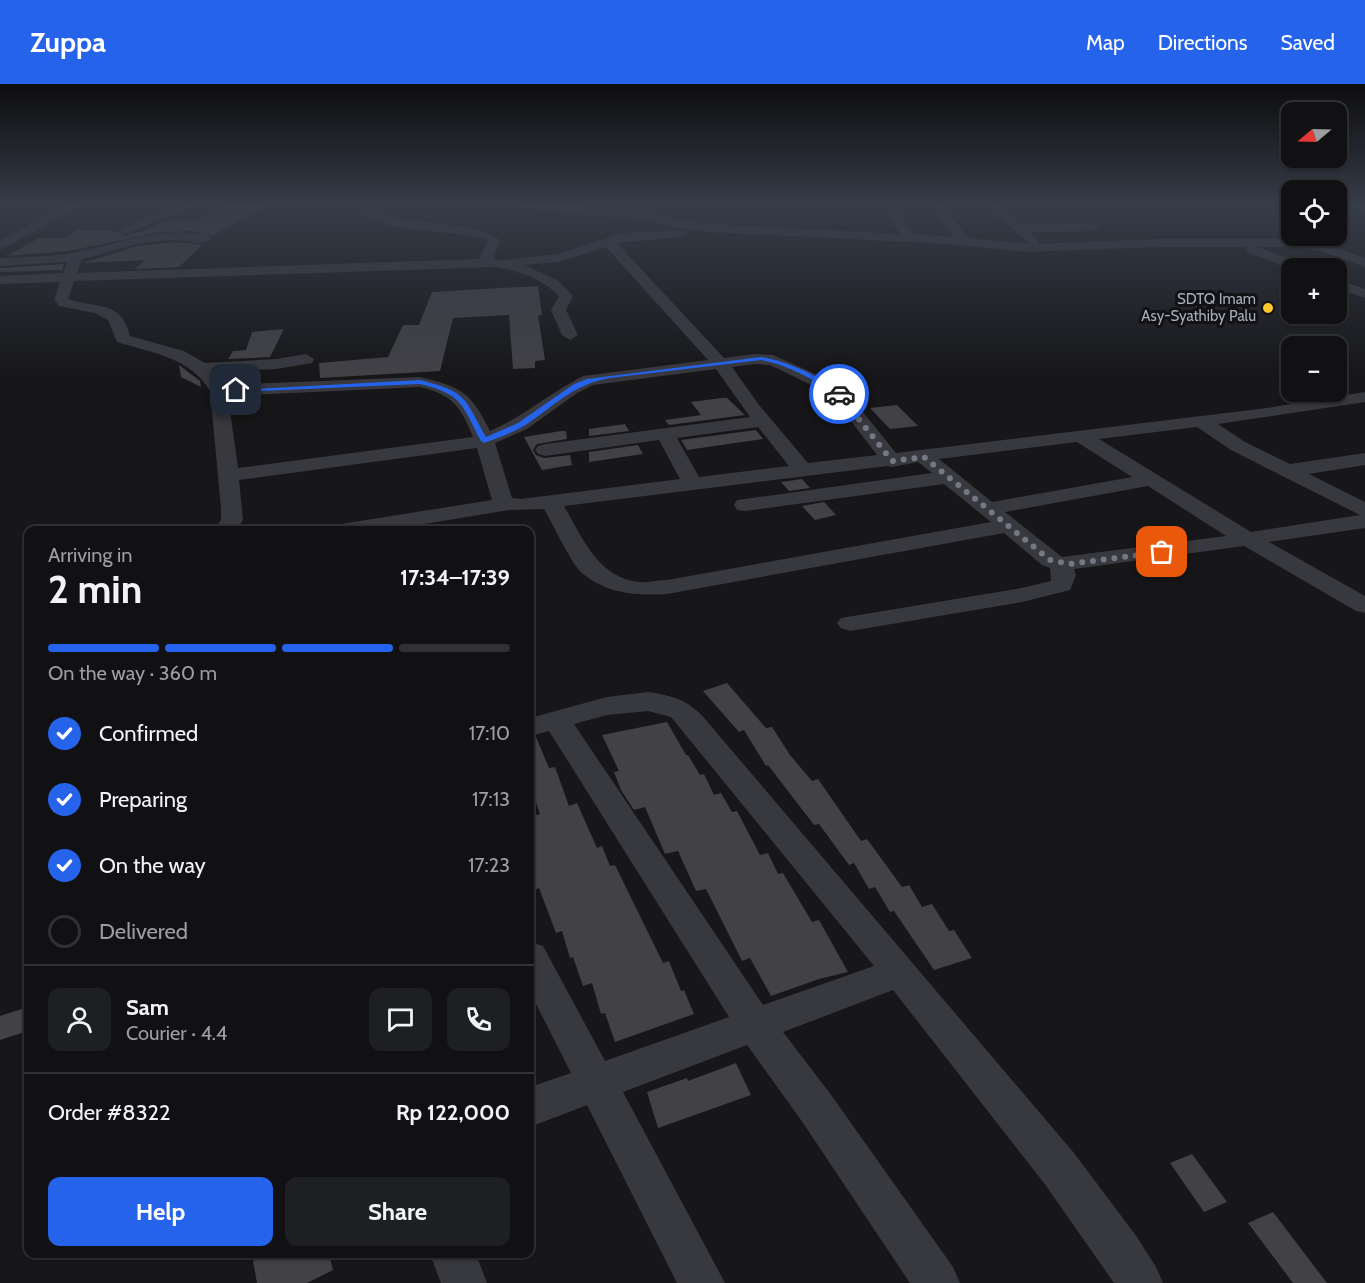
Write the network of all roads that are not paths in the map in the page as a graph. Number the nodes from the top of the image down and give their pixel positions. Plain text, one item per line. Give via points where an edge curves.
1 (74, 261) edge
2 (519, 261) edge
3 (626, 261) edge
4 (491, 263) junction
5 (68, 278) junction
6 (0, 280) edge
7 (1347, 287) edge
8 (1365, 294) edge
9 (570, 335) dead end
10 (306, 359) dead end
11 (721, 364) junction
12 (202, 368) junction
13 (219, 391) junction
14 (1365, 397) edge
15 (763, 421) junction
16 (1200, 421) junction
17 (666, 435) junction
18 (1082, 437) junction
19 (484, 441) junction
20 (545, 450) dead end
21 (924, 457) junction
22 (1365, 459) edge
23 (892, 461) junction
24 (801, 468) junction
25 (1287, 471) junction
26 (229, 475) junction
27 (949, 477) junction
28 (1149, 480) junction
29 (692, 482) junction
30 (550, 501) junction
31 (509, 504) junction
32 (745, 505) dead end
33 (987, 509) junction
34 (1365, 510) edge
35 (1365, 521) edge
36 (228, 526) edge
37 (371, 526) edge
38 (1008, 526) junction
39 (1247, 539) junction
40 (1060, 564) junction
41 (1365, 606) edge
42 (850, 623) dead end
43 (543, 723) edge
44 (534, 965) edge
45 (900, 972) junction
46 (753, 1024) junction
47 (595, 1083) junction
48 (534, 1106) edge
49 (455, 1258) edge
50 (464, 1283) edge
51 (702, 1283) edge
52 (937, 1283) edge
53 (1140, 1283) edge

1 - 5 street
2 - 4 street
3 - 11 street
4 - 5 street
4 - 9 street via 519,268 556,284 566,297 558,310
5 - 6 street
5 - 12 street via 61,299 64,303 103,312 120,323 123,339 170,352
7 - 8 street
10 - 12 street
11 - 15 street
11 - 19 street via 589,380 520,425
11 - 23 street via 755,358 772,360 836,390
12 - 13 street via 211,375
13 - 19 street via 420,382 446,389 462,400
13 - 26 street
14 - 16 street
15 - 17 street
15 - 24 street
16 - 18 street
16 - 25 street
17 - 20 street
17 - 29 street
18 - 21 street
18 - 28 street
19 - 26 street
19 - 31 street via 503,501
21 - 23 street
21 - 27 street
22 - 25 street
23 - 24 street
24 - 29 street
25 - 34 street
26 - 36 street via 232,520
27 - 32 street
27 - 33 street
28 - 33 street
28 - 39 street
29 - 30 street
30 - 31 street
30 - 38 street via 590,568 609,580 637,589 667,587
31 - 37 street
33 - 38 street
35 - 39 street
38 - 40 street
39 - 40 street
39 - 41 street
40 - 42 street via 1062,585
43 - 45 street via 641,700 670,703 681,710
43 - 46 street
44 - 47 street
45 - 46 street
45 - 53 street via 1115,1241
46 - 47 street
46 - 52 street via 815,1106
47 - 48 street
47 - 51 street
49 - 50 street

